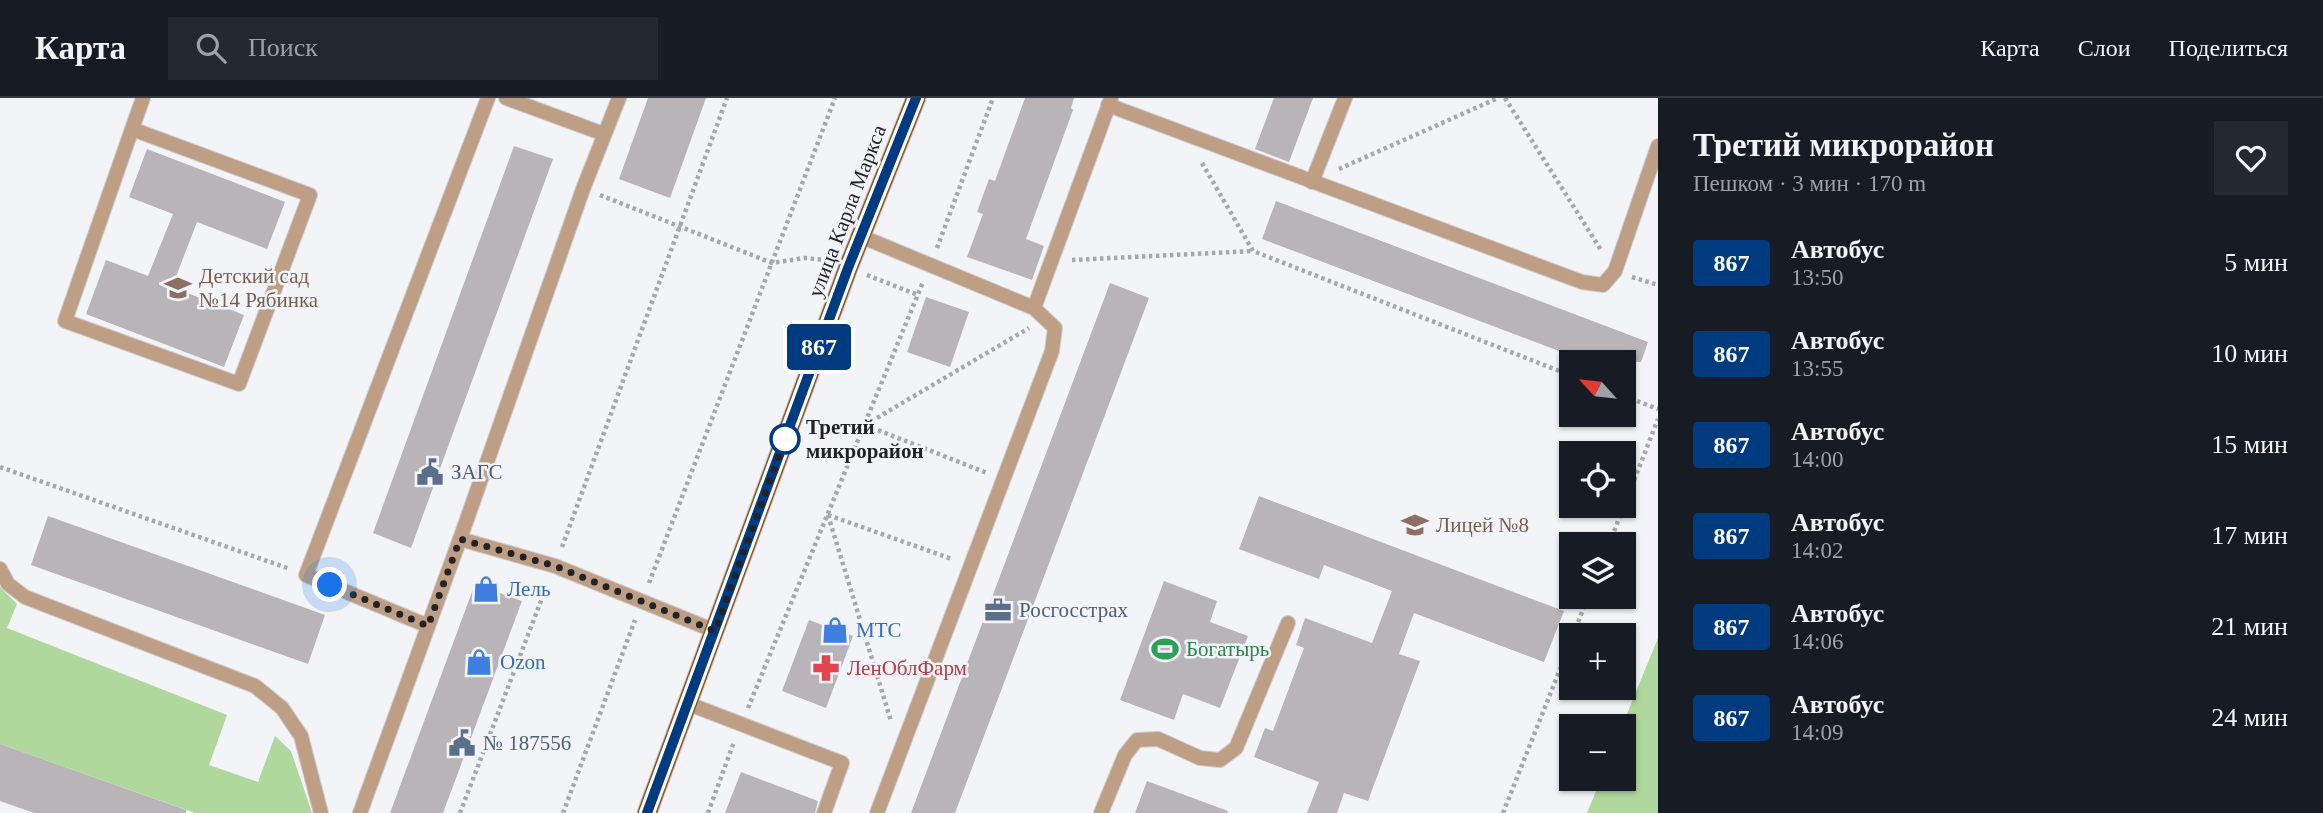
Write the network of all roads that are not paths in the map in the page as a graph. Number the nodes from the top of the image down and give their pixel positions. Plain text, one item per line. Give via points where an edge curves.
1 (144, 98) edge
2 (488, 98) edge
3 (506, 98) edge
4 (619, 98) edge
5 (916, 98) edge
6 (1345, 98) edge
7 (1110, 102) edge
8 (132, 129) junction
9 (604, 134) junction
10 (1658, 146) edge
11 (1312, 182) junction
12 (860, 236) junction
13 (1040, 313) junction
14 (460, 539) junction
15 (0, 569) edge
16 (1288, 623) dead end
17 (428, 626) junction
18 (715, 631) junction
19 (689, 704) junction
20 (321, 813) edge
21 (360, 813) edge
22 (647, 813) edge
23 (824, 813) edge
24 (877, 813) edge
25 (1101, 813) edge

1 - 8 lane
2 - 17 lane via 306,575
3 - 9 lane
4 - 9 lane
5 - 12 main road, улица Карла Маркса
6 - 11 lane
7 - 11 lane
7 - 13 lane via 1052,261
8 - 8 lane via 310,195 239,384 65,321
9 - 14 lane
10 - 11 lane via 1615,271 1603,285 1582,282
12 - 13 lane
12 - 18 main road, улица Карла Маркса
13 - 24 lane via 1055,328 1052,351
14 - 17 lane
14 - 18 lane via 555,566
15 - 20 lane via 8,584 25,597 255,685 282,708 301,736
16 - 25 lane via 1236,748 1220,760 1200,758 1158,739 1137,740 1125,755
17 - 21 lane
18 - 19 main road, улица Карла Маркса
19 - 22 main road, улица Карла Маркса
19 - 23 lane via 842,763

